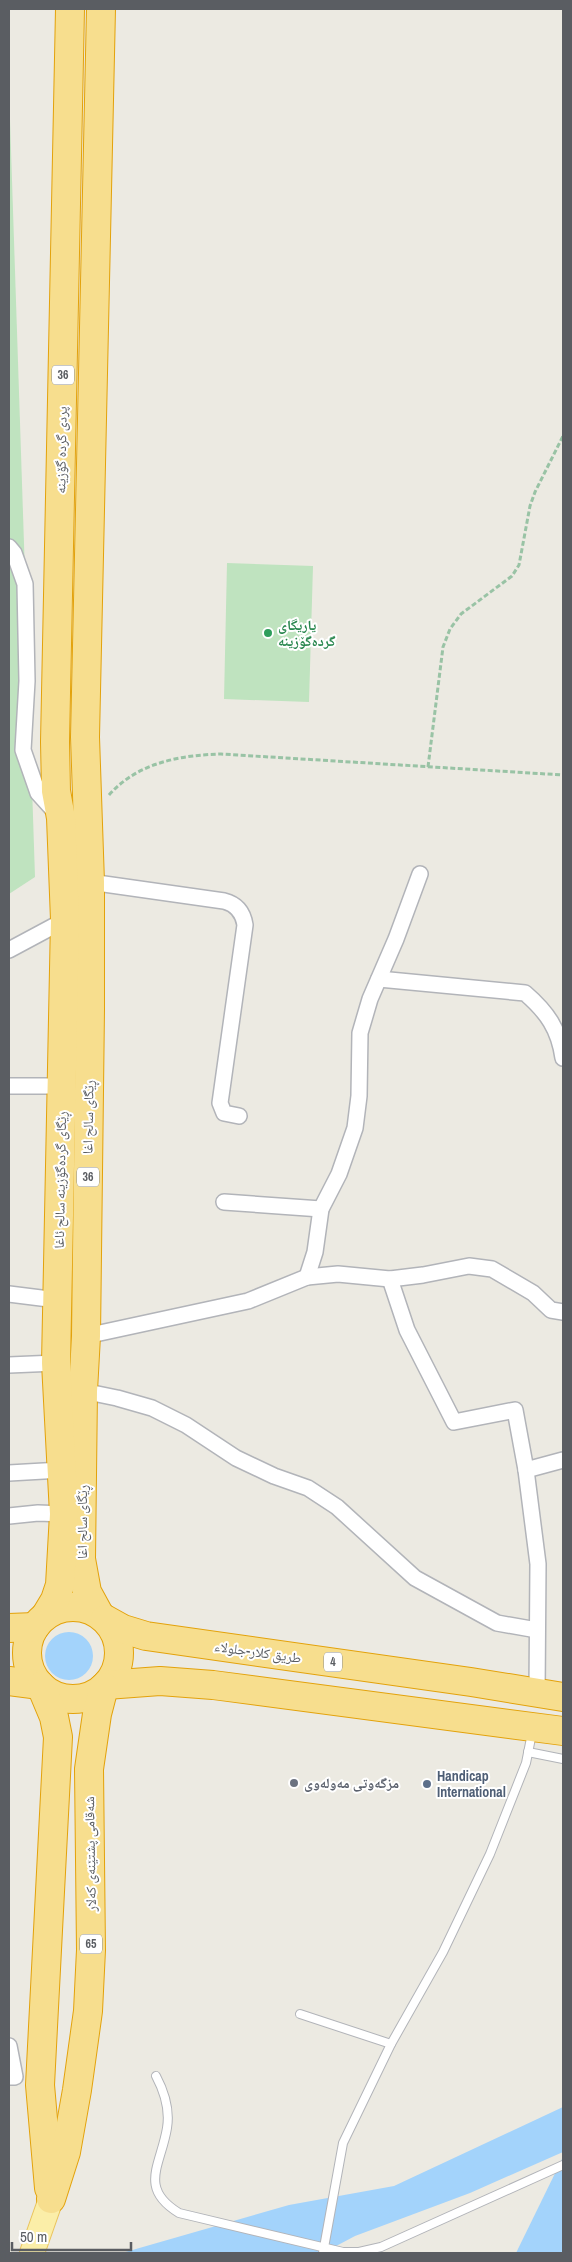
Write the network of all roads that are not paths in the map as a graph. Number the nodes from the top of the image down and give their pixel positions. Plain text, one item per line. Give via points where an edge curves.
1 (70, 9) edge
2 (101, 9) edge
3 (9, 547) edge
4 (55, 742) joint
5 (62, 818) junction
6 (89, 818) junction
7 (420, 874) dead end
8 (90, 882) junction
9 (65, 920) junction
10 (9, 950) edge
11 (379, 979) junction
12 (563, 1058) edge
13 (9, 1086) edge
14 (62, 1086) junction
15 (239, 1116) dead end
16 (224, 1202) dead end
17 (321, 1210) junction
18 (307, 1277) junction
19 (390, 1279) junction
20 (9, 1294) edge
21 (57, 1300) junction
22 (563, 1312) edge
23 (86, 1336) junction
24 (56, 1363) junction
25 (9, 1366) edge
26 (83, 1391) junction
27 (563, 1460) edge
28 (61, 1470) junction
29 (526, 1470) junction
30 (9, 1473) edge
31 (64, 1514) junction
32 (9, 1516) edge
33 (102, 1617) junction
34 (30, 1624) edge
35 (537, 1630) junction
36 (9, 1681) edge
37 (471, 1682) junction
38 (41, 1686) junction
39 (105, 1686) junction
40 (550, 1695) edge
41 (471, 1718) junction
42 (563, 1731) edge
43 (530, 1739) junction
44 (563, 1759) edge
45 (300, 2014) dead end
46 (391, 2044) junction
47 (9, 2046) edge
48 (156, 2076) dead end
49 (9, 2077) edge
50 (40, 2085) junction
51 (77, 2090) junction
52 (563, 2165) edge
53 (50, 2199) junction
54 (324, 2251) edge
55 (32, 2253) edge

1 - 4 highway, پردی گردە گۆزینە / 36
2 - 6 highway, ڕێگای سالح اغا / 36 via 85,737
3 - 5 street via 25,584 27,682 23,750 38,793
4 - 5 highway, ڕێگای گردەگۆزینە سالح ئاغا / 36 via 56,791
5 - 6 highway
5 - 9 highway, ڕێگای گردەگۆزینە سالح ئاغا / 36
6 - 8 highway, ڕێگای سالح اغا / 36
7 - 11 street
8 - 15 street via 224,901 241,912 245,926 220,1103 224,1113
8 - 23 highway, ڕێگای سالح اغا / 36
9 - 10 street
9 - 14 highway, ڕێگای گردەگۆزینە سالح ئاغا / 36
11 - 12 street via 525,993 542,1008 560,1037
11 - 17 street via 360,1033 359,1096 354,1128 339,1174
13 - 14 street
14 - 21 highway, ڕێگای گردەگۆزینە سالح ئاغا / 36
16 - 17 street
17 - 18 street via 315,1252
18 - 19 street via 338,1274
18 - 23 street via 248,1301
19 - 22 street via 469,1266 492,1269 532,1293 551,1310
19 - 29 street via 407,1330 454,1422 515,1410
20 - 21 street
21 - 24 highway, ڕێگای گردەگۆزینە سالح ئاغا / 36
23 - 26 highway, ڕێگای سالح اغا / 36
24 - 25 street
24 - 28 highway, ڕێگای گردەگۆزینە سالح ئاغا / 36
26 - 33 highway, ڕێگای سالح اغا / 36 via 80,1559 87,1592
26 - 35 street via 152,1408 186,1424 236,1458 308,1488 338,1507 414,1578 497,1623
27 - 29 street
28 - 30 street
28 - 31 highway, ڕێگای گردەگۆزینە سالح ئاغا / 36
29 - 35 street via 538,1564
31 - 32 street
31 - 34 highway, ڕێگای گردەگۆزینە سالح ئاغا / 36 via 60,1585 55,1600
33 - 34 highway, 4 via 78,1607 67,1607
33 - 37 highway, طريق كلار-جلولاء / 4 via 123,1629 146,1636
33 - 39 highway via 112,1629 119,1652 114,1675
34 - 38 highway via 28,1664
35 - 40 street
36 - 38 highway
37 - 40 highway, طريق كلار-جلولاء / 4
37 - 41 highway
38 - 39 highway via 55,1695 72,1699 89,1696
38 - 50 highway, شەقامی پشتێنەی کەلار / 65 via 54,1716 58,1737
39 - 41 highway via 160,1681 213,1684
39 - 51 highway, شەقامی پشتێنەی کەلار / 65 via 97,1714 89,1769 91,1950 88,2011
41 - 43 highway
42 - 43 highway
43 - 44 lane
43 - 46 lane via 526,1763 490,1854 443,1952
45 - 46 lane
46 - 54 lane via 343,2143
47 - 49 street via 15,2077
48 - 54 lane via 168,2115 154,2179 158,2196 167,2206 179,2213
50 - 51 highway via 44,2095 58,2102 67,2101
50 - 53 highway, شەقامی پشتێنەی کەلار / 65
51 - 53 highway, شەقامی پشتێنەی کەلار / 65 via 66,2152
52 - 54 lane via 381,2247 359,2252
53 - 55 main road, شەقامی پشتێنەی کەلار / 65

